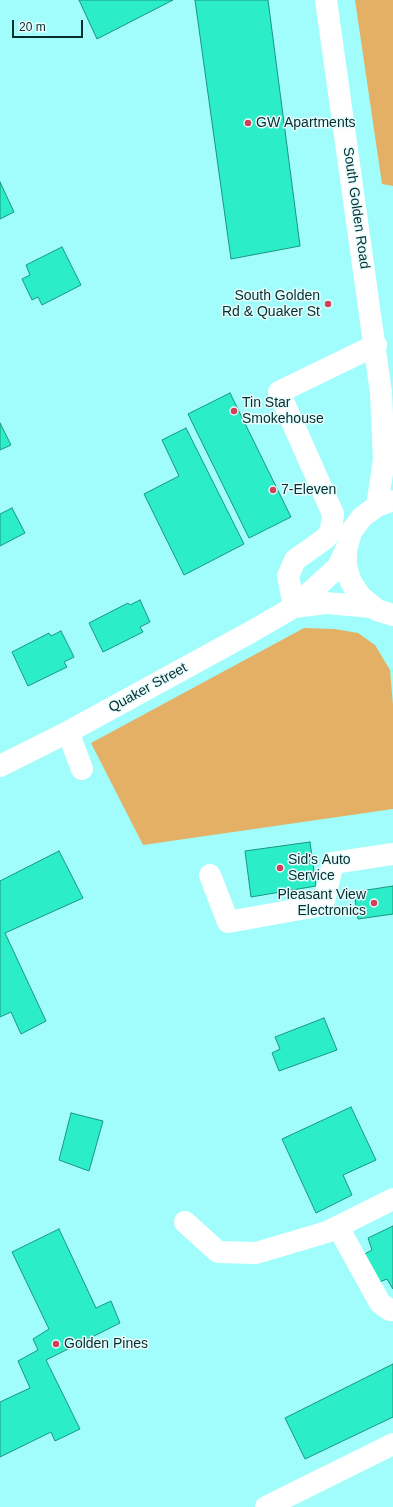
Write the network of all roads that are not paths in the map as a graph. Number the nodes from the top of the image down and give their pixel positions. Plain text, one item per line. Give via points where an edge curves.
1 (326, 0) edge
2 (376, 345) junction
3 (382, 393) junction
4 (393, 426) edge
5 (385, 503) edge
6 (346, 550) junction
7 (294, 607) junction
8 (385, 615) edge
9 (68, 732) junction
10 (0, 766) edge
11 (82, 769) dead end
12 (393, 854) edge
13 (210, 875) dead end
14 (393, 1199) edge
15 (185, 1222) dead end
16 (338, 1227) junction
17 (393, 1310) edge
18 (393, 1444) edge
19 (266, 1507) edge

1 - 2 main road, South Golden Road
2 - 3 main road, South Golden Road
2 - 7 main road via 279,392 333,514 331,530 326,538 295,560 288,576
3 - 4 main road, South Golden Road
3 - 5 main road, South Golden Road
5 - 6 main road, Quaker Street via 362,517 352,532
6 - 7 main road, Quaker Street via 338,567
6 - 8 main road via 346,566 351,582 360,596
7 - 8 main road, Quaker Street via 326,603
7 - 9 main road, Quaker Street
9 - 10 main road, Quaker Street
9 - 11 main road
12 - 13 main road via 332,863 322,905 228,922
14 - 16 main road
15 - 16 main road via 218,1252 256,1254
16 - 17 main road via 380,1303
18 - 19 main road

